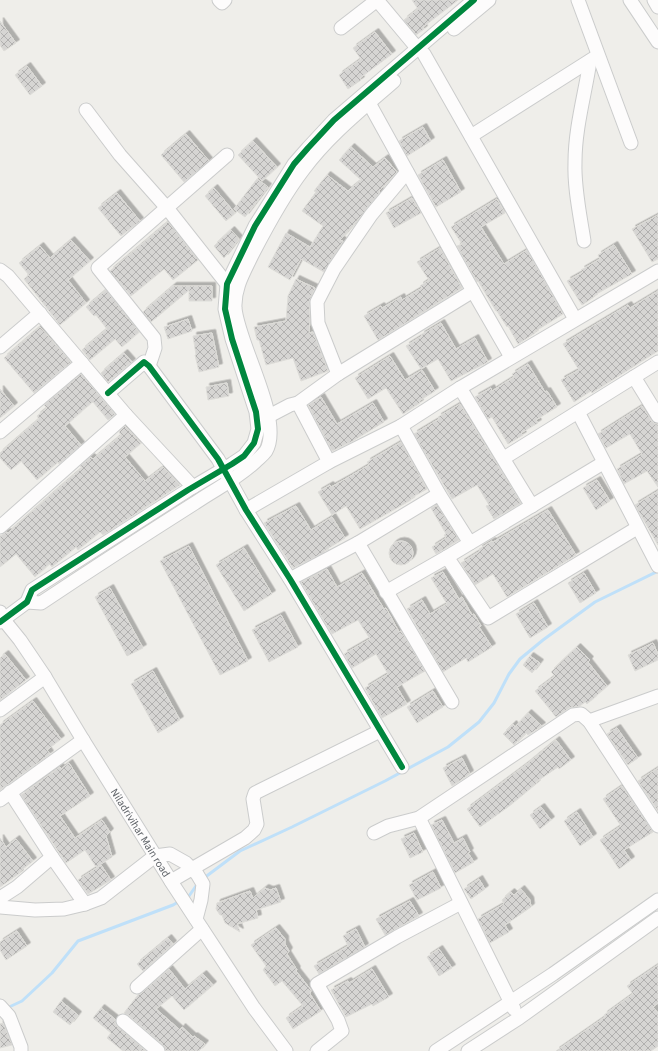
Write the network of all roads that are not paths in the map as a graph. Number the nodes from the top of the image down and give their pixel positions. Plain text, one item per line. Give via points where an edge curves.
1 (220, 0) edge
2 (225, 0) edge
3 (377, 0) edge
4 (474, 0) edge
5 (489, 0) edge
6 (578, 0) edge
7 (630, 0) edge
8 (654, 0) edge
9 (658, 7) edge
10 (341, 28) dead end
11 (658, 42) edge
12 (421, 51) junction
13 (594, 58) junction
14 (369, 103) junction
15 (86, 110) dead end
16 (338, 124) junction
17 (471, 136) junction
18 (632, 143) dead end
19 (227, 155) dead end
20 (407, 172) junction
21 (167, 208) junction
22 (584, 241) dead end
23 (0, 270) edge
24 (658, 271) edge
25 (227, 284) junction
26 (472, 291) junction
27 (40, 313) junction
28 (575, 319) junction
29 (0, 347) edge
30 (512, 357) junction
31 (658, 362) edge
32 (82, 363) junction
33 (149, 366) junction
34 (338, 374) junction
35 (634, 377) junction
36 (460, 388) junction
37 (108, 393) junction
38 (298, 403) junction
39 (578, 412) junction
40 (126, 415) junction
41 (269, 416) junction
42 (658, 416) edge
43 (401, 426) junction
44 (0, 432) edge
45 (504, 458) junction
46 (329, 462) junction
47 (603, 463) junction
48 (223, 470) junction
49 (231, 481) junction
50 (193, 487) junction
51 (439, 494) junction
52 (532, 506) junction
53 (246, 510) junction
54 (0, 527) edge
55 (637, 528) junction
56 (358, 543) junction
57 (470, 543) junction
58 (447, 557) junction
59 (658, 566) edge
60 (290, 579) junction
61 (386, 592) junction
62 (26, 602) junction
63 (1, 618) edge
64 (45, 677) junction
65 (658, 696) edge
66 (452, 702) dead end
67 (0, 710) edge
68 (589, 721) junction
69 (380, 731) junction
70 (82, 740) junction
71 (402, 768) dead end
72 (10, 792) junction
73 (0, 800) edge
74 (419, 818) junction
75 (658, 826) edge
76 (374, 833) dead end
77 (52, 856) junction
78 (155, 856) junction
79 (192, 869) junction
80 (172, 884) junction
81 (0, 898) edge
82 (658, 900) edge
83 (462, 903) junction
84 (85, 904) junction
85 (0, 907) edge
86 (658, 918) edge
87 (199, 924) junction
88 (137, 987) dead end
89 (511, 1001) junction
90 (0, 1006) edge
91 (519, 1018) junction
92 (123, 1021) dead end
93 (21, 1051) edge
94 (158, 1051) edge
95 (286, 1051) edge
96 (317, 1051) edge
97 (436, 1051) edge
98 (468, 1051) edge

1 - 2 street
3 - 10 street
3 - 12 street
4 - 12 street
5 - 12 street
6 - 13 street
7 - 11 street
8 - 9 street
12 - 14 street
12 - 16 street
12 - 17 street
13 - 17 street
13 - 18 street
13 - 22 street via 577,132 575,162
14 - 16 street
14 - 20 street
15 - 21 street via 120,155
16 - 25 street via 308,148 294,164 255,226
16 - 41 street via 303,169 264,230 237,287 235,308 242,337
17 - 28 street
19 - 21 street
20 - 26 street
20 - 34 street via 371,215 334,269 317,302 318,323
21 - 25 street
21 - 33 street via 98,268 154,338 155,348
23 - 27 street
24 - 28 street
25 - 48 street via 226,318 256,412 258,429 254,443 244,456
26 - 30 street
26 - 34 street
27 - 29 street
27 - 32 street
28 - 30 street
30 - 36 street
31 - 35 street
32 - 37 street
32 - 44 street
33 - 37 street via 144,362
33 - 48 street via 218,459
34 - 38 street
35 - 39 street
35 - 42 street
36 - 43 street
36 - 45 street
37 - 40 street
38 - 41 street
38 - 46 street
39 - 45 street
39 - 47 street
40 - 50 street
40 - 54 street
41 - 49 street via 270,439 265,453
43 - 46 street
43 - 51 street
45 - 52 street
46 - 53 street
47 - 52 street
47 - 55 street
48 - 49 street
48 - 50 street
49 - 53 street
49 - 62 street via 40,603
50 - 62 street via 32,590
51 - 56 street
51 - 57 street
52 - 57 street
53 - 60 street
55 - 58 street via 488,618
55 - 59 street
56 - 60 street
56 - 61 street
57 - 58 street
58 - 61 street
60 - 69 street
61 - 66 street
62 - 63 street
63 - 64 street, Niladrivihar Main road via 20,640
64 - 67 street
64 - 70 street, Niladrivihar Main road
65 - 68 street
68 - 74 street via 581,714 573,715
68 - 75 street
69 - 71 street
69 - 79 street via 255,793 253,799 257,824 254,830
70 - 72 street
70 - 78 street, Niladrivihar Main road
72 - 73 street
72 - 77 street
74 - 76 street via 388,826
74 - 83 street
77 - 81 street via 17,887
77 - 84 street
78 - 79 street via 170,854
78 - 80 street, Niladrivihar Main road
78 - 84 street via 102,898
79 - 80 street
79 - 87 street via 203,884
80 - 87 street, Niladrivihar Main road
82 - 89 street
83 - 89 street
83 - 96 street via 396,937 317,984 342,1031
84 - 85 street via 64,909
86 - 91 street
87 - 88 street
87 - 95 street, Niladrivihar Main road via 254,1008
89 - 91 street
89 - 97 street
90 - 93 street via 9,1016
91 - 98 street
92 - 94 street

